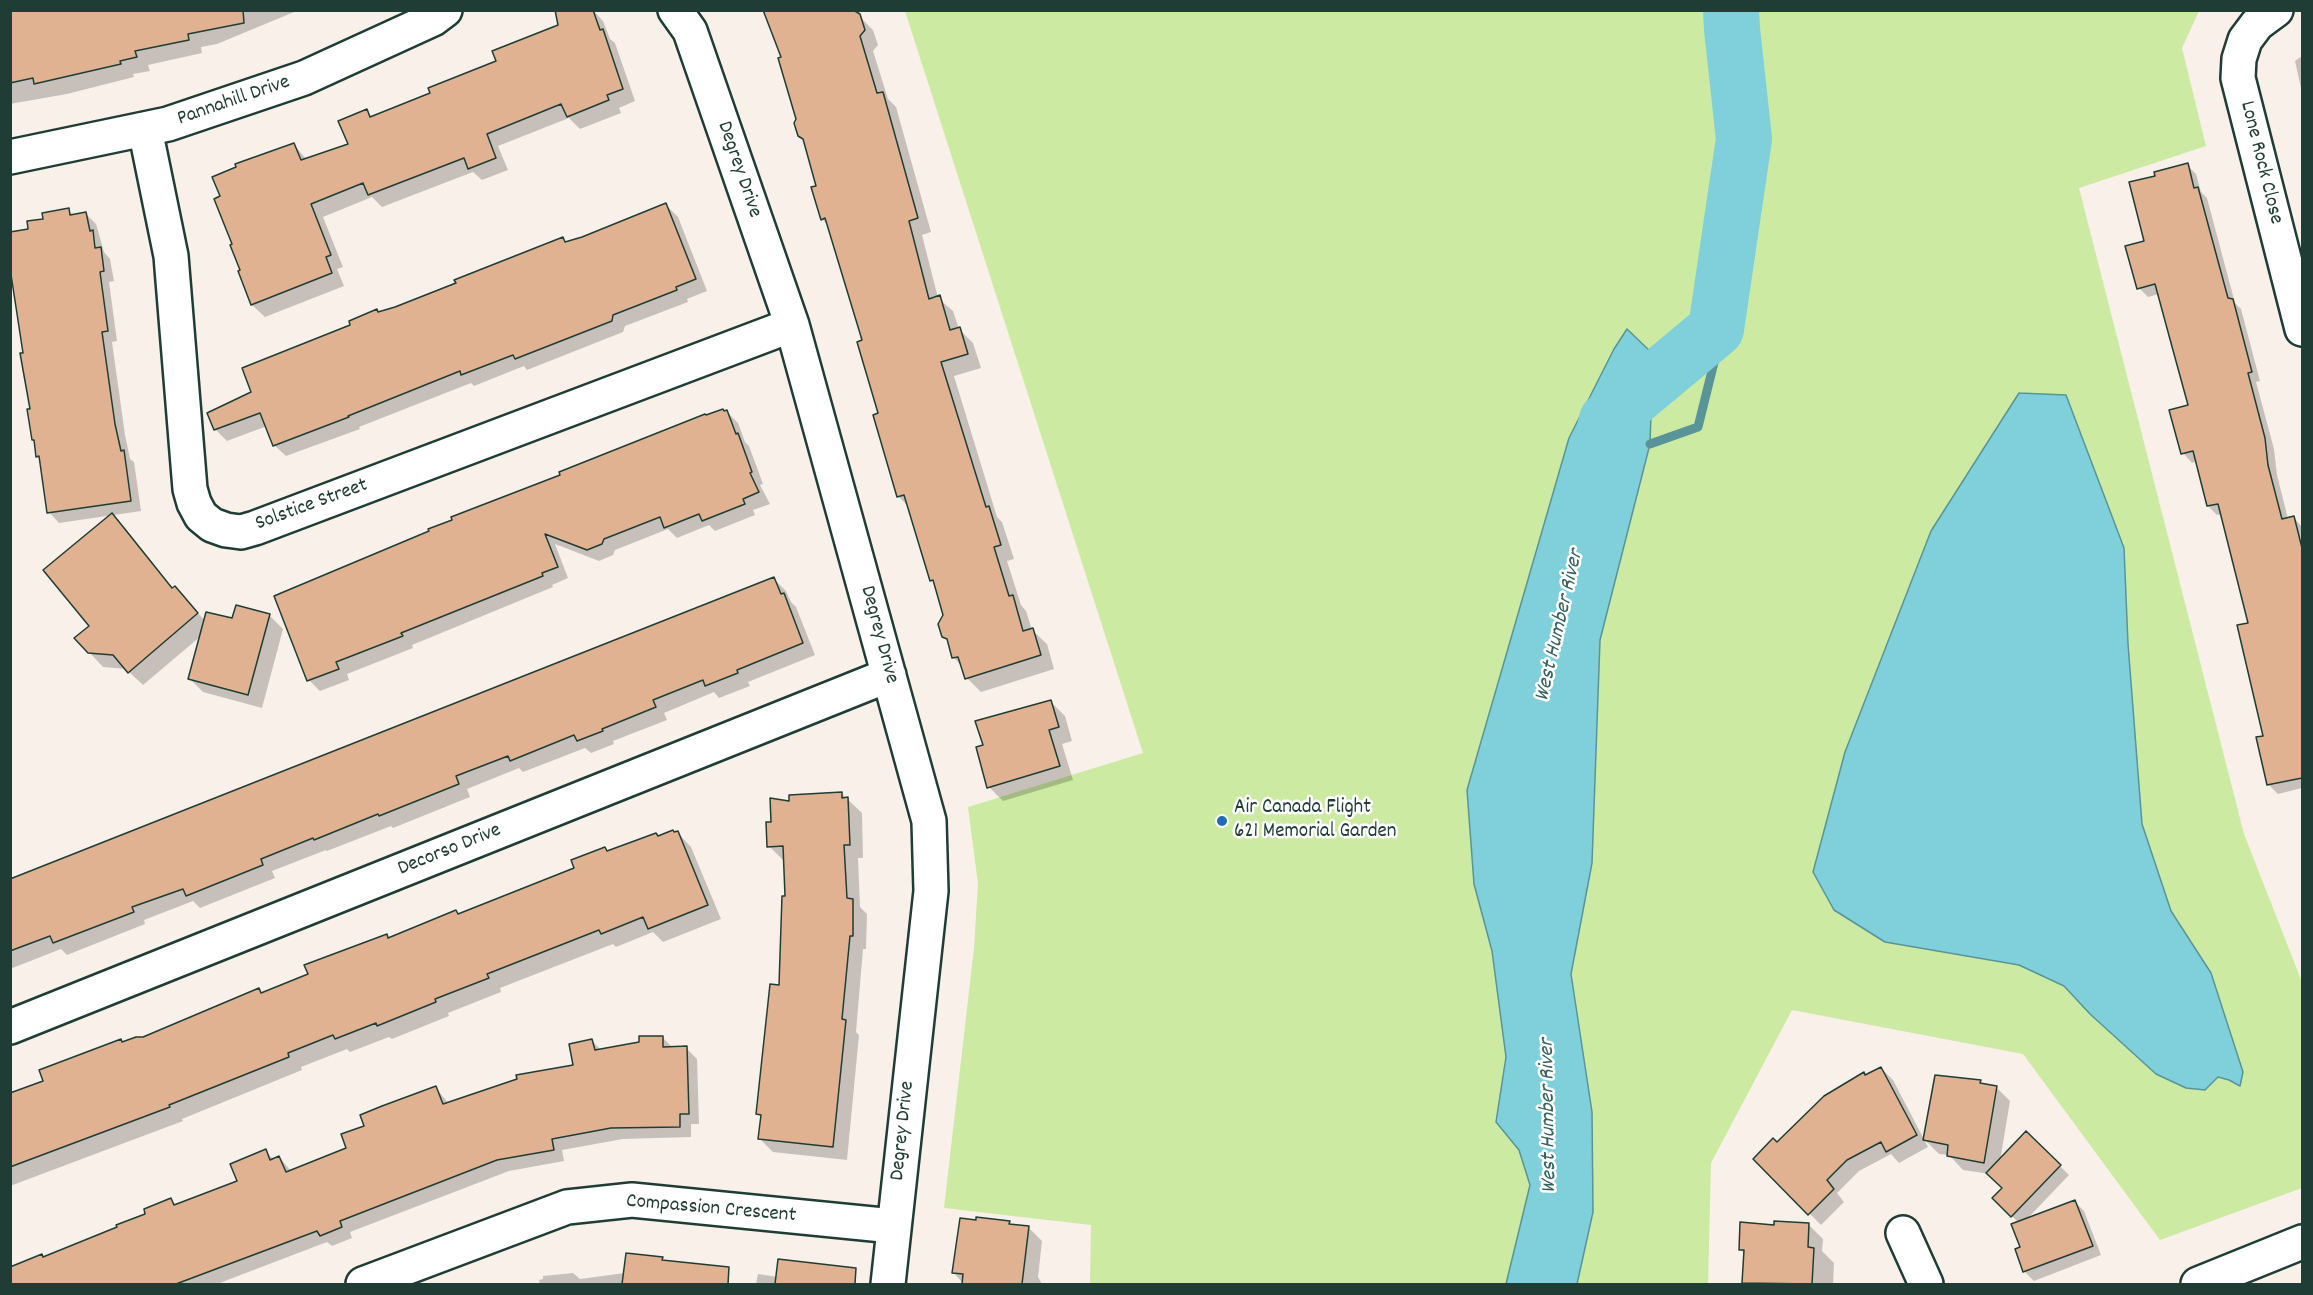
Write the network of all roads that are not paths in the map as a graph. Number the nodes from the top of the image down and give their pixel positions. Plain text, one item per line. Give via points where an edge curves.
1 (445, 10) edge
2 (675, 10) edge
3 (2276, 10) edge
4 (145, 129) junction
5 (10, 157) edge
6 (792, 325) junction
7 (2302, 329) edge
8 (889, 675) junction
9 (10, 1027) edge
10 (893, 1226) junction
11 (1903, 1233) dead end
12 (2302, 1242) edge
13 (363, 1284) edge
14 (888, 1284) edge
15 (1926, 1284) edge
16 (2198, 1284) edge

1 - 4 street, Pannahill Drive via 304,78
2 - 6 street, Degrey Drive via 690,31
3 - 7 street, Lone Rock Close via 2257,24 2245,40 2238,78
4 - 5 street, Pannahill Drive
4 - 6 street, Solstice Street via 171,255 190,489 201,516 226,530 255,528
6 - 8 street, Degrey Drive
8 - 9 street, Decorso Drive
8 - 10 street, Degrey Drive via 929,821 931,891
10 - 13 street, Compassion Crescent via 632,1200 567,1207
10 - 14 street, Degrey Drive
11 - 15 street
12 - 16 street

